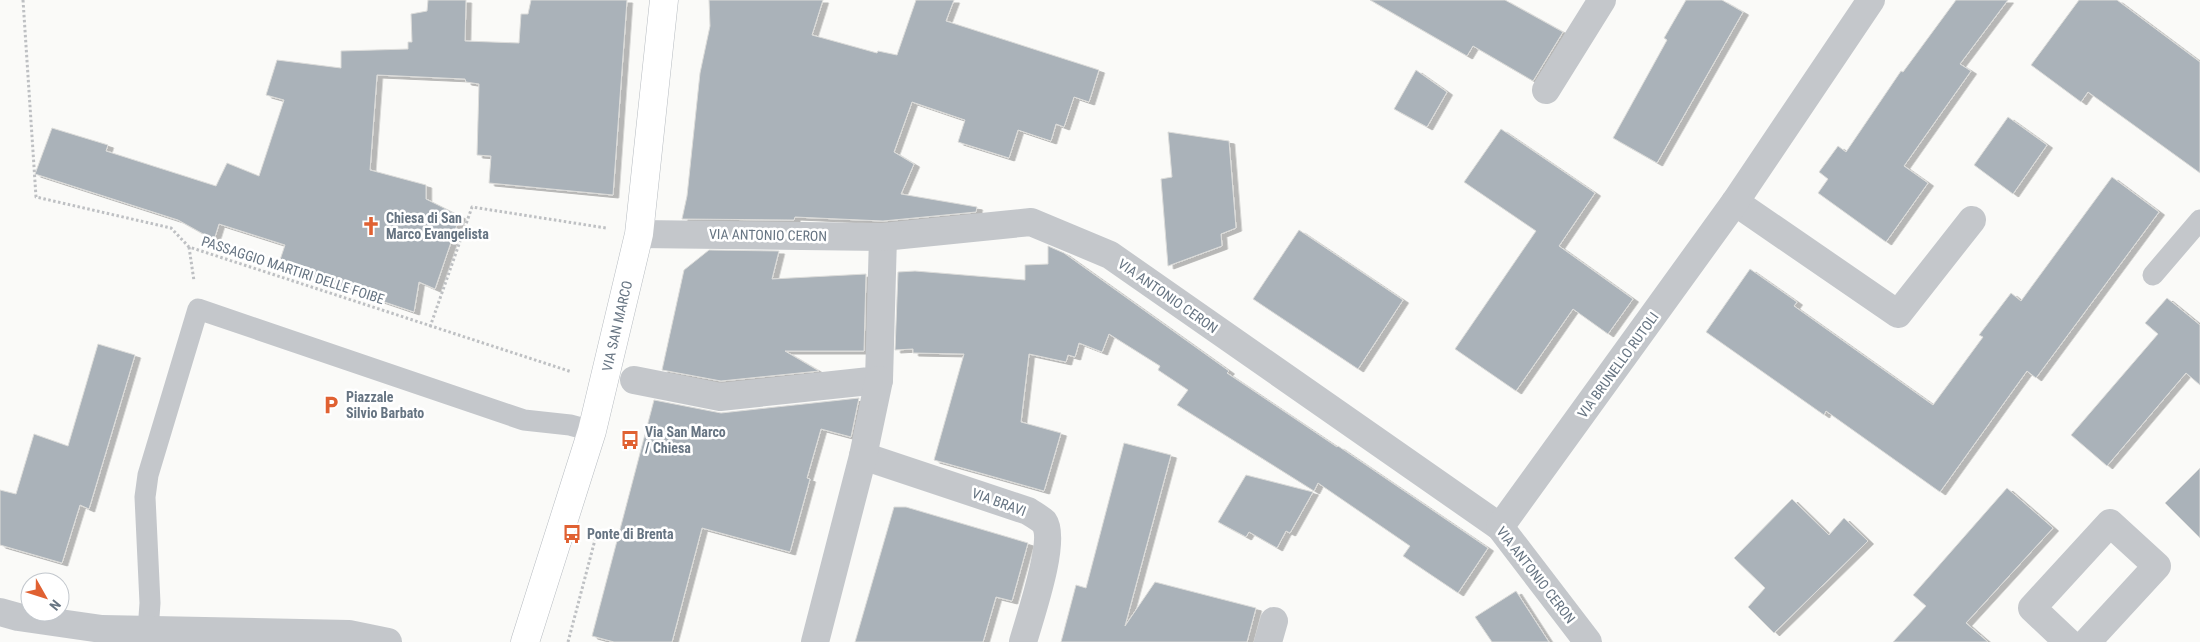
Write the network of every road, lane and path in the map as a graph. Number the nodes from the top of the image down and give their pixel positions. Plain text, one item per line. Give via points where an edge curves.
1 (23, 0) edge
2 (664, 0) edge
3 (1602, 0) edge
4 (1871, 0) edge
5 (1546, 90) dead end
6 (1735, 202) junction
7 (1972, 220) dead end
8 (2200, 220) edge
9 (610, 228) dead end
10 (639, 234) junction
11 (883, 237) junction
12 (2153, 275) dead end
13 (430, 327) junction
14 (575, 373) dead end
15 (634, 380) dead end
16 (879, 380) junction
17 (592, 431) junction
18 (863, 456) junction
19 (1500, 527) junction
20 (9, 614) edge
21 (148, 631) junction
22 (388, 642) edge
23 (525, 642) edge
24 (815, 642) edge
25 (1023, 642) edge
26 (1588, 642) edge
27 (2068, 642) edge
28 (2087, 642) edge

1 - 13 path, PASSAGGIO MARTIRI DELLE FOIBE via 36,197 171,228 189,247
2 - 10 main road, VIA SAN MARCO
3 - 5 street
4 - 6 street, VIA BRUNELLO RUTOLI
6 - 7 street via 1898,314
6 - 19 street, VIA BRUNELLO RUTOLI
8 - 12 lane
9 - 13 path via 472,207
10 - 11 street, VIA ANTONIO CERON
10 - 17 main road, VIA SAN MARCO
11 - 16 street
11 - 19 street, VIA ANTONIO CERON via 1031,222 1110,255
13 - 14 path, PASSAGGIO MARTIRI DELLE FOIBE
15 - 16 street via 720,396
16 - 18 street
17 - 21 lane via 524,420 198,309 147,482
17 - 23 main road, VIA SAN MARCO
18 - 24 street
18 - 25 street, VIA BRAVI via 1028,511 1044,523 1048,536 1047,556
19 - 26 street, VIA ANTONIO CERON
20 - 21 street via 102,629
21 - 22 street via 349,634
27 - 28 street via 2032,608 2110,523 2157,566

